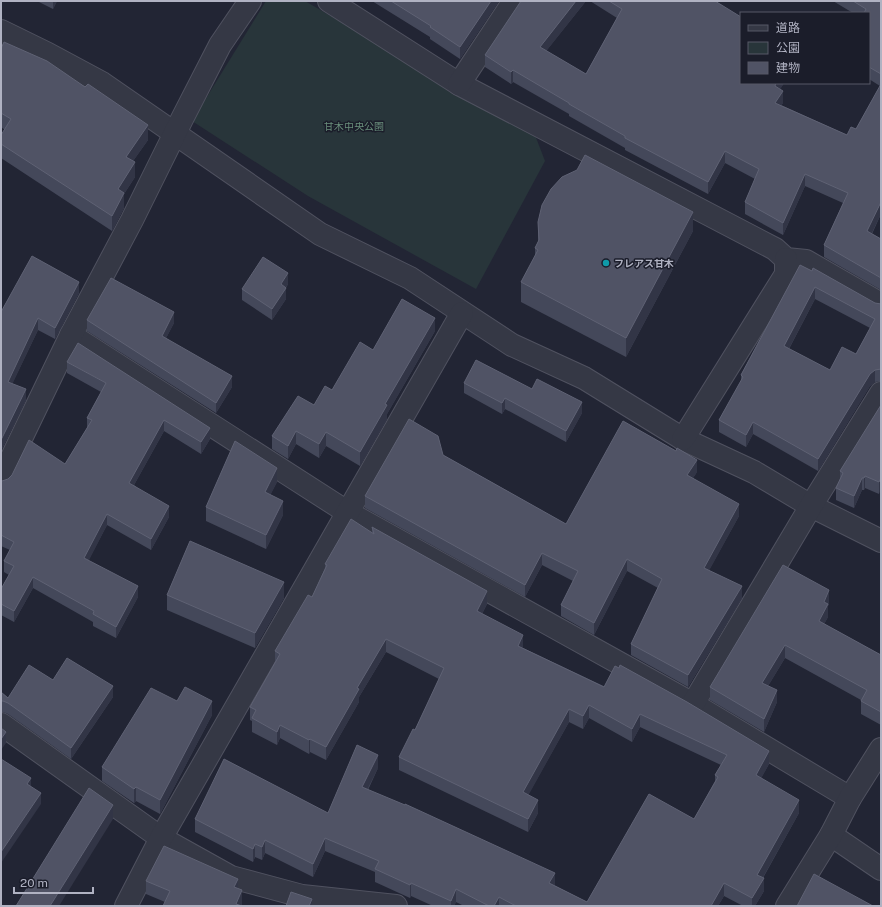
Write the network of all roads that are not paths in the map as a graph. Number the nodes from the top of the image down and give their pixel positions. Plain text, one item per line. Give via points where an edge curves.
1 (250, 1) edge
2 (329, 1) edge
3 (514, 1) edge
4 (1, 31) edge
5 (459, 84) junction
6 (174, 134) junction
7 (786, 259) junction
8 (881, 304) edge
9 (462, 313) junction
10 (71, 335) junction
11 (881, 393) edge
12 (683, 439) junction
13 (1, 480) edge
14 (810, 506) junction
15 (347, 512) junction
16 (881, 541) edge
17 (693, 704) junction
18 (1, 724) edge
19 (881, 749) edge
20 (850, 798) junction
21 (831, 835) junction
22 (161, 838) junction
23 (881, 869) edge
24 (126, 906) edge
25 (396, 906) edge
26 (786, 906) edge

1 - 6 street via 220,45
2 - 5 street
3 - 5 street
4 - 6 street via 102,83
5 - 7 street via 775,249
6 - 9 street via 320,234 410,278
6 - 10 street
7 - 8 street via 806,261
7 - 12 street via 786,274
9 - 12 street via 512,345 584,378
9 - 15 street
10 - 13 street
10 - 15 street
11 - 14 street
12 - 14 street via 754,472
14 - 16 street
14 - 17 street
15 - 17 street
15 - 22 street
17 - 20 street
18 - 22 street
19 - 20 street
20 - 21 street
21 - 23 street
21 - 26 street
22 - 24 street
22 - 25 street via 232,877 302,896

